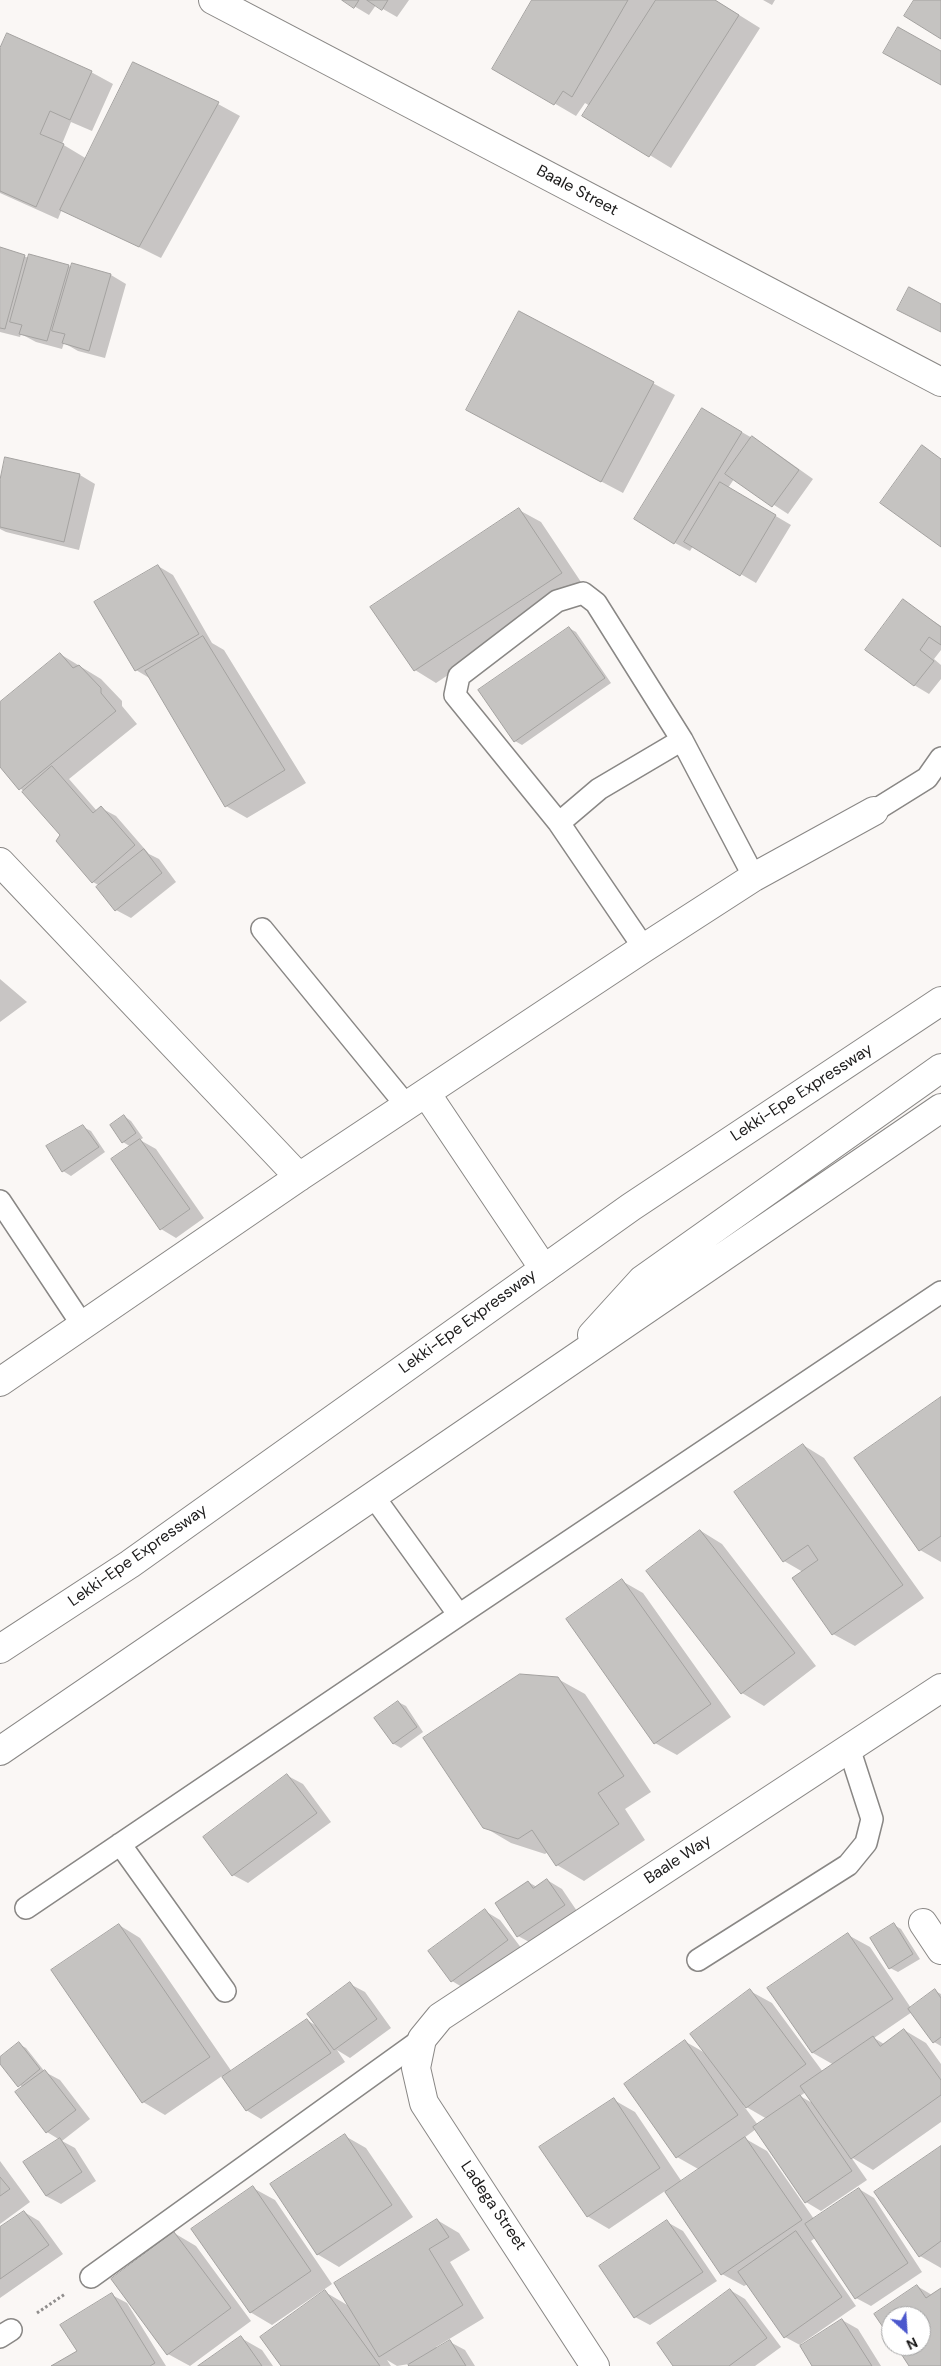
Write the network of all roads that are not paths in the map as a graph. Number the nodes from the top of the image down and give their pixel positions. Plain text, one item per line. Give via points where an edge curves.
1 (213, 0) edge
2 (941, 382) edge
3 (682, 740) junction
4 (941, 758) edge
5 (874, 811) joint
6 (559, 823) junction
7 (0, 862) edge
8 (754, 877) junction
9 (262, 929) dead end
10 (644, 948) junction
11 (940, 1002) edge
12 (941, 1068) edge
13 (416, 1099) junction
14 (941, 1108) edge
15 (299, 1178) junction
16 (0, 1201) edge
17 (544, 1268) junction
18 (941, 1292) edge
19 (83, 1326) junction
20 (559, 1371) junction
21 (0, 1382) edge
22 (374, 1497) junction
23 (459, 1615) junction
24 (0, 1649) edge
25 (941, 1688) edge
26 (849, 1748) junction
27 (0, 1751) edge
28 (120, 1844) junction
29 (26, 1908) dead end
30 (923, 1923) dead end
31 (941, 1950) edge
32 (698, 1960) dead end
33 (225, 1991) dead end
34 (422, 2039) junction
35 (91, 2278) road end
36 (595, 2366) edge

1 - 2 main road, Baale Street
3 - 6 lane via 599,789
3 - 6 lane via 596,603 582,593 557,601 459,676 455,695
3 - 8 lane
4 - 5 lane via 926,778
5 - 8 main road
6 - 10 lane
7 - 15 main road
8 - 10 main road
9 - 13 lane
10 - 13 main road
11 - 17 main road, Lekki-Epe Expressway via 631,1206
12 - 20 main road via 642,1280
13 - 15 main road
13 - 17 main road
14 - 20 main road
15 - 19 main road
16 - 19 lane
17 - 24 main road, Lekki-Epe Expressway via 130,1564
18 - 23 lane
19 - 21 main road
20 - 22 main road
22 - 23 lane
22 - 27 main road
23 - 28 lane
25 - 26 main road, Baale Way
26 - 32 lane via 872,1819 866,1843 848,1865
26 - 34 main road, Baale Way via 440,2017
28 - 29 lane
28 - 33 lane
30 - 31 main road
34 - 35 lane
34 - 36 main road, Ladega Street via 416,2068 424,2103

